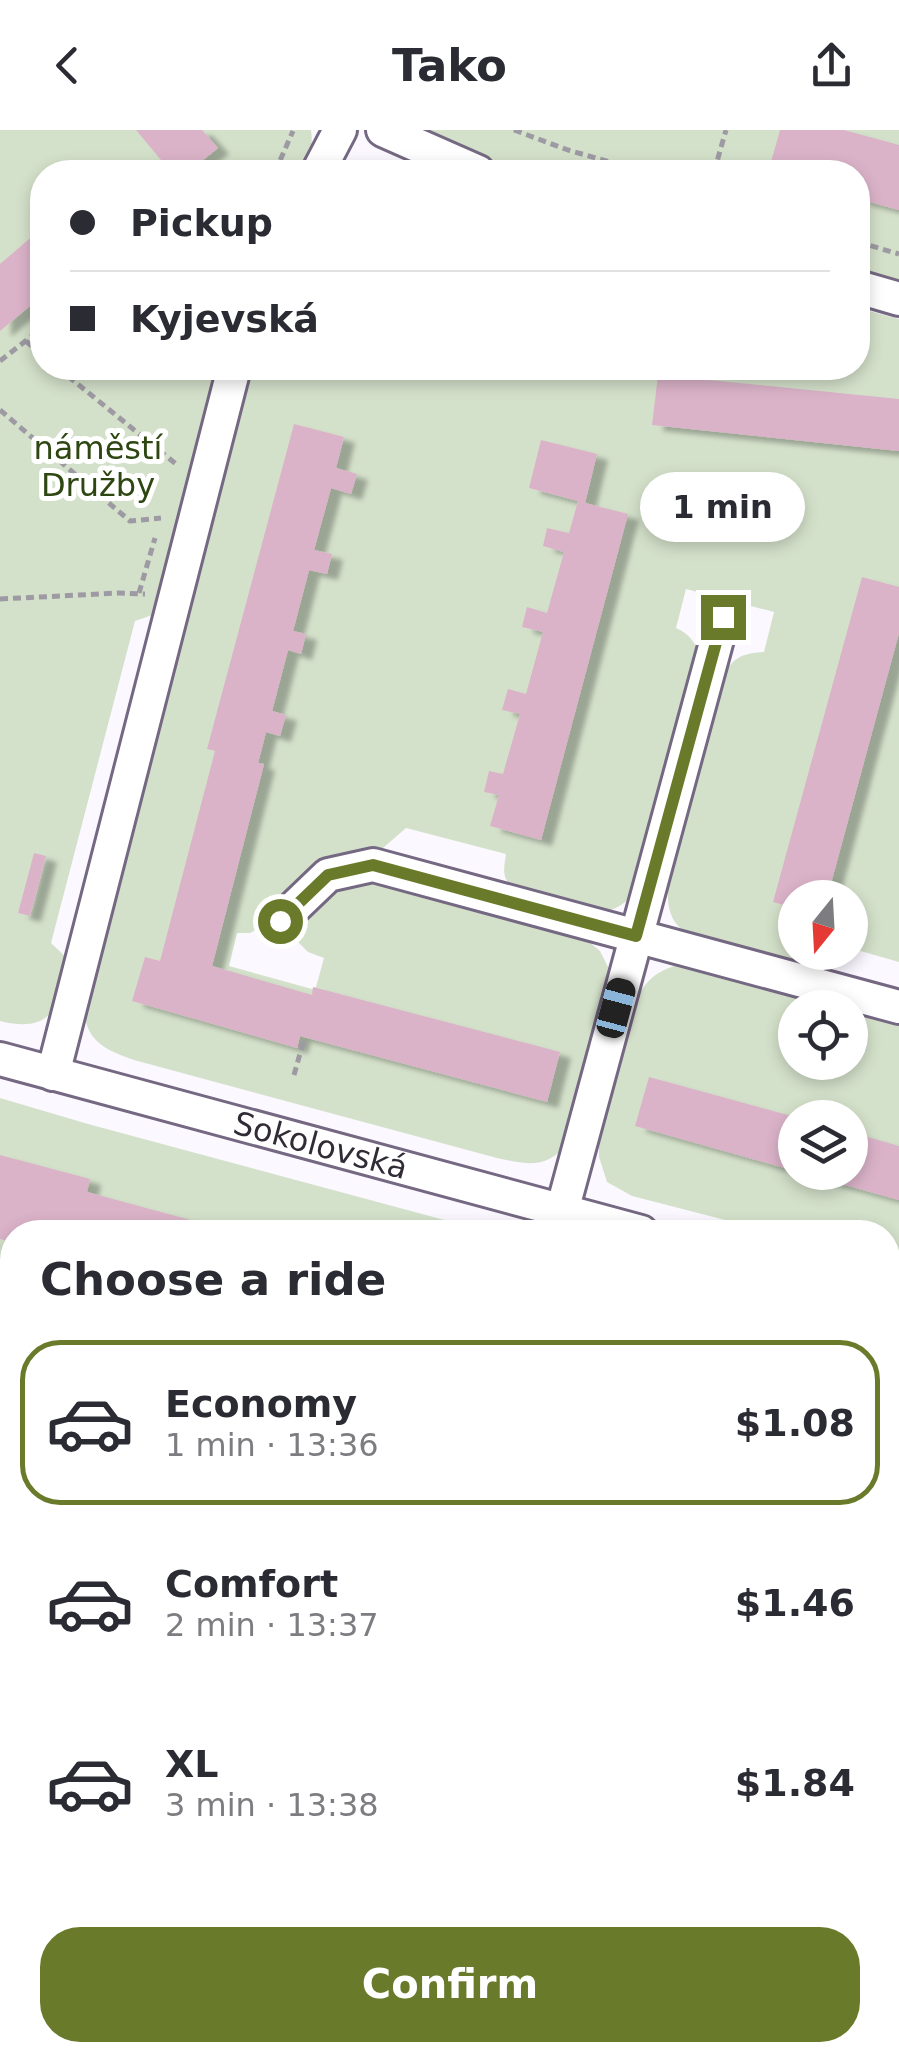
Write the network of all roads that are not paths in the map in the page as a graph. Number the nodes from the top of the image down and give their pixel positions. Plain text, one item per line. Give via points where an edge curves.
1 (340, 130) edge
2 (383, 130) edge
3 (324, 160) edge
4 (451, 160) edge
5 (870, 291) edge
6 (899, 299) edge
7 (231, 380) edge
8 (723, 617) dead end
9 (280, 921) dead end
10 (636, 936) junction
11 (899, 1007) edge
12 (0, 1059) edge
13 (53, 1074) junction
14 (562, 1211) junction
15 (596, 1220) edge

1 - 3 street
2 - 4 street
5 - 6 street
7 - 13 street
8 - 10 street
9 - 10 street via 328,875 373,865
10 - 11 street
10 - 14 street
12 - 13 street, Sokolovská
13 - 14 street, Sokolovská
14 - 15 street, Sokolovská

